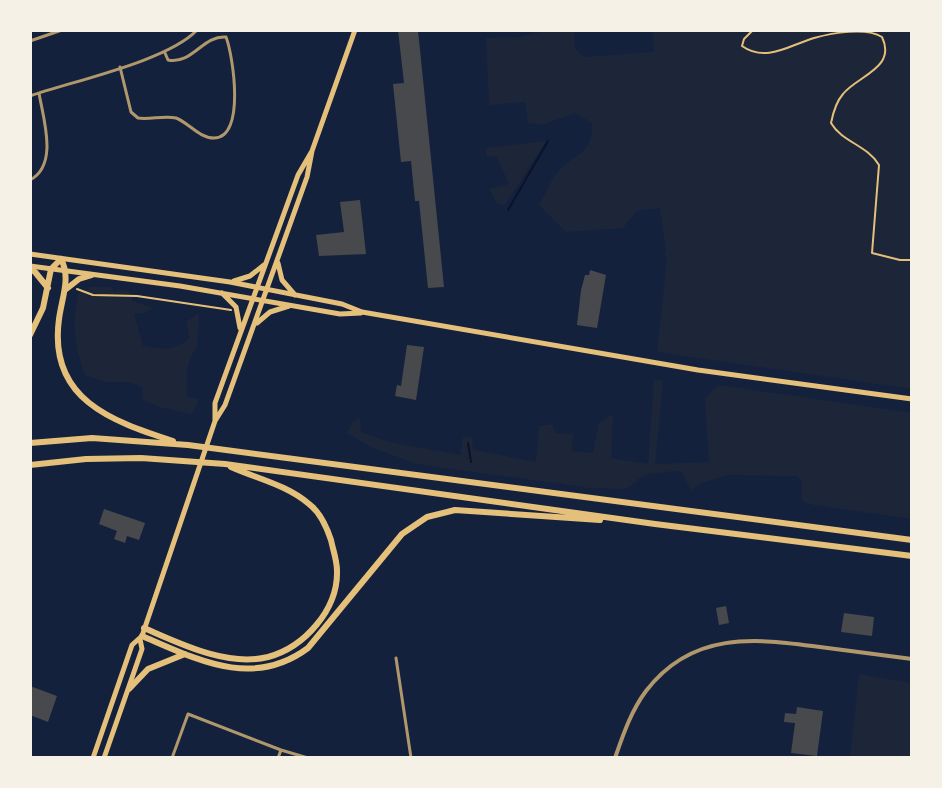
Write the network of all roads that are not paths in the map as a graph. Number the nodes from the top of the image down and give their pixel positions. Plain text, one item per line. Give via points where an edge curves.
1 (62, 30) edge
2 (197, 30) edge
3 (355, 30) edge
4 (30, 41) edge
5 (165, 53) junction
6 (120, 67) junction
7 (39, 93) junction
8 (30, 96) edge
9 (312, 151) junction
10 (30, 180) edge
11 (30, 254) edge
12 (61, 259) junction
13 (277, 261) junction
14 (267, 262) junction
15 (30, 268) edge
16 (51, 269) junction
17 (67, 271) junction
18 (92, 275) junction
19 (230, 282) junction
20 (48, 288) junction
21 (69, 288) junction
22 (257, 288) junction
23 (266, 290) junction
24 (221, 293) junction
25 (296, 296) junction
26 (253, 298) junction
27 (263, 300) junction
28 (291, 305) junction
29 (362, 312) junction
30 (253, 327) junction
31 (240, 333) junction
32 (30, 335) edge
33 (912, 399) edge
34 (215, 421) junction
35 (30, 443) edge
36 (188, 445) junction
37 (225, 464) junction
38 (30, 465) edge
39 (655, 524) junction
40 (912, 540) edge
41 (912, 556) edge
42 (144, 628) junction
43 (141, 638) junction
44 (186, 654) junction
45 (396, 658) dead end
46 (912, 659) edge
47 (129, 689) junction
48 (281, 750) junction
49 (93, 758) edge
50 (104, 758) edge
51 (172, 758) edge
52 (278, 758) edge
53 (308, 758) edge
54 (411, 758) edge
55 (615, 758) edge

1 - 4 street
2 - 5 street
3 - 9 main road
5 - 6 street
5 - 6 street via 168,60 177,61 214,37 226,37 233,122 220,138 211,139 174,118 138,118 131,112
6 - 7 street
7 - 8 street
7 - 10 street via 46,153 40,175
9 - 13 main road
9 - 14 main road
11 - 12 main road
12 - 16 highway
12 - 17 highway
12 - 19 main road
13 - 23 main road
13 - 25 main road via 282,280
14 - 19 main road via 250,276
14 - 22 main road
15 - 16 main road
15 - 20 highway
16 - 17 main road
16 - 20 highway
17 - 18 main road
17 - 21 highway
18 - 21 highway
18 - 24 main road
19 - 22 main road
20 - 32 highway
21 - 36 highway via 58,336 72,384 92,406 120,423
22 - 23 main road
22 - 26 main road
23 - 25 main road
23 - 27 main road
24 - 26 main road
24 - 31 main road via 236,307
25 - 29 main road
26 - 27 main road
26 - 31 main road
27 - 28 main road
27 - 30 main road
28 - 29 main road via 340,314
28 - 30 main road via 270,312
29 - 33 main road via 684,368
30 - 34 main road
31 - 34 main road via 215,403
34 - 42 main road
35 - 36 highway via 92,438
36 - 40 highway
37 - 38 highway via 141,458
37 - 39 highway
37 - 42 highway via 297,495 321,519 337,573 322,618 299,642 251,659 216,655
39 - 41 highway
39 - 44 highway via 472,510 427,517 402,534 322,634 295,657 253,670 231,669
42 - 43 main road
43 - 44 highway
43 - 47 main road
43 - 49 main road via 132,645
44 - 47 highway via 148,669
45 - 54 street
46 - 55 street via 759,639 706,648 677,662 644,694
47 - 50 main road
48 - 51 street via 188,714
48 - 52 street
48 - 53 street

